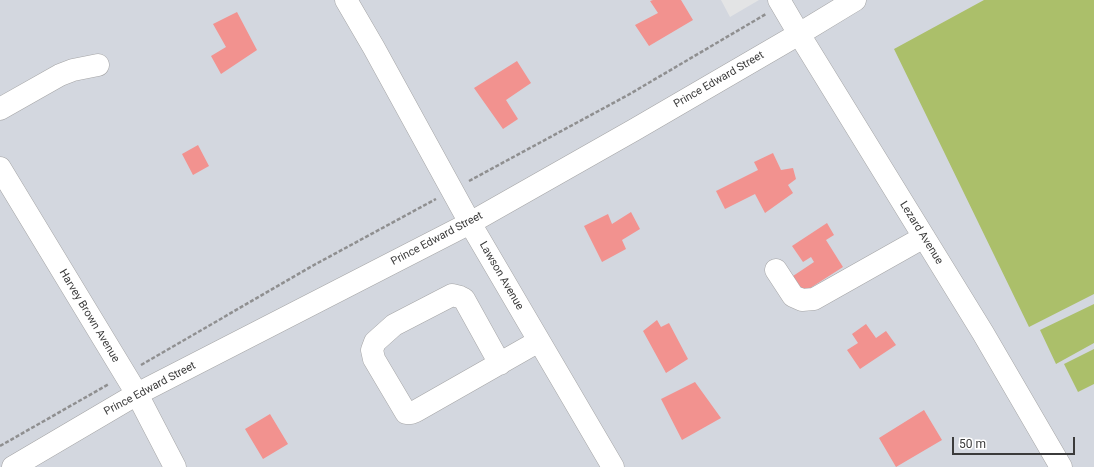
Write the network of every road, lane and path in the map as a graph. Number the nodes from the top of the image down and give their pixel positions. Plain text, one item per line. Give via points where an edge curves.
1 (346, 0) edge
2 (855, 0) edge
3 (780, 3) edge
4 (799, 34) junction
5 (98, 65) dead end
6 (0, 109) edge
7 (0, 168) edge
8 (452, 190) junction
9 (470, 223) junction
10 (924, 237) junction
11 (776, 270) dead end
12 (539, 341) junction
13 (500, 364) junction
14 (124, 374) junction
15 (137, 394) junction
16 (0, 446) edge
17 (13, 467) edge
18 (175, 467) edge
19 (613, 467) edge
20 (1061, 467) edge

1 - 8 street, Lawson Avenue
2 - 4 street, Prince Edward Street
3 - 4 street, Lezard Avenue
3 - 8 path via 628,95
4 - 9 street, Prince Edward Street
4 - 10 street, Lezard Avenue
5 - 6 street via 60,75
7 - 14 street, Harvey Brown Avenue
8 - 9 street, Lawson Avenue
8 - 14 path via 314,265
9 - 12 street, Lawson Avenue
9 - 15 street, Prince Edward Street
10 - 11 street via 814,299 802,300 793,296
10 - 20 street, Lezard Avenue
12 - 13 street
12 - 19 street, Lawson Avenue
13 - 13 street via 416,411 406,413 374,360 372,350 375,342 394,325 452,295 464,299
14 - 15 street, Harvey Brown Avenue
14 - 16 path
15 - 17 street, Prince Edward Street
15 - 18 street, Harvey Brown Avenue

